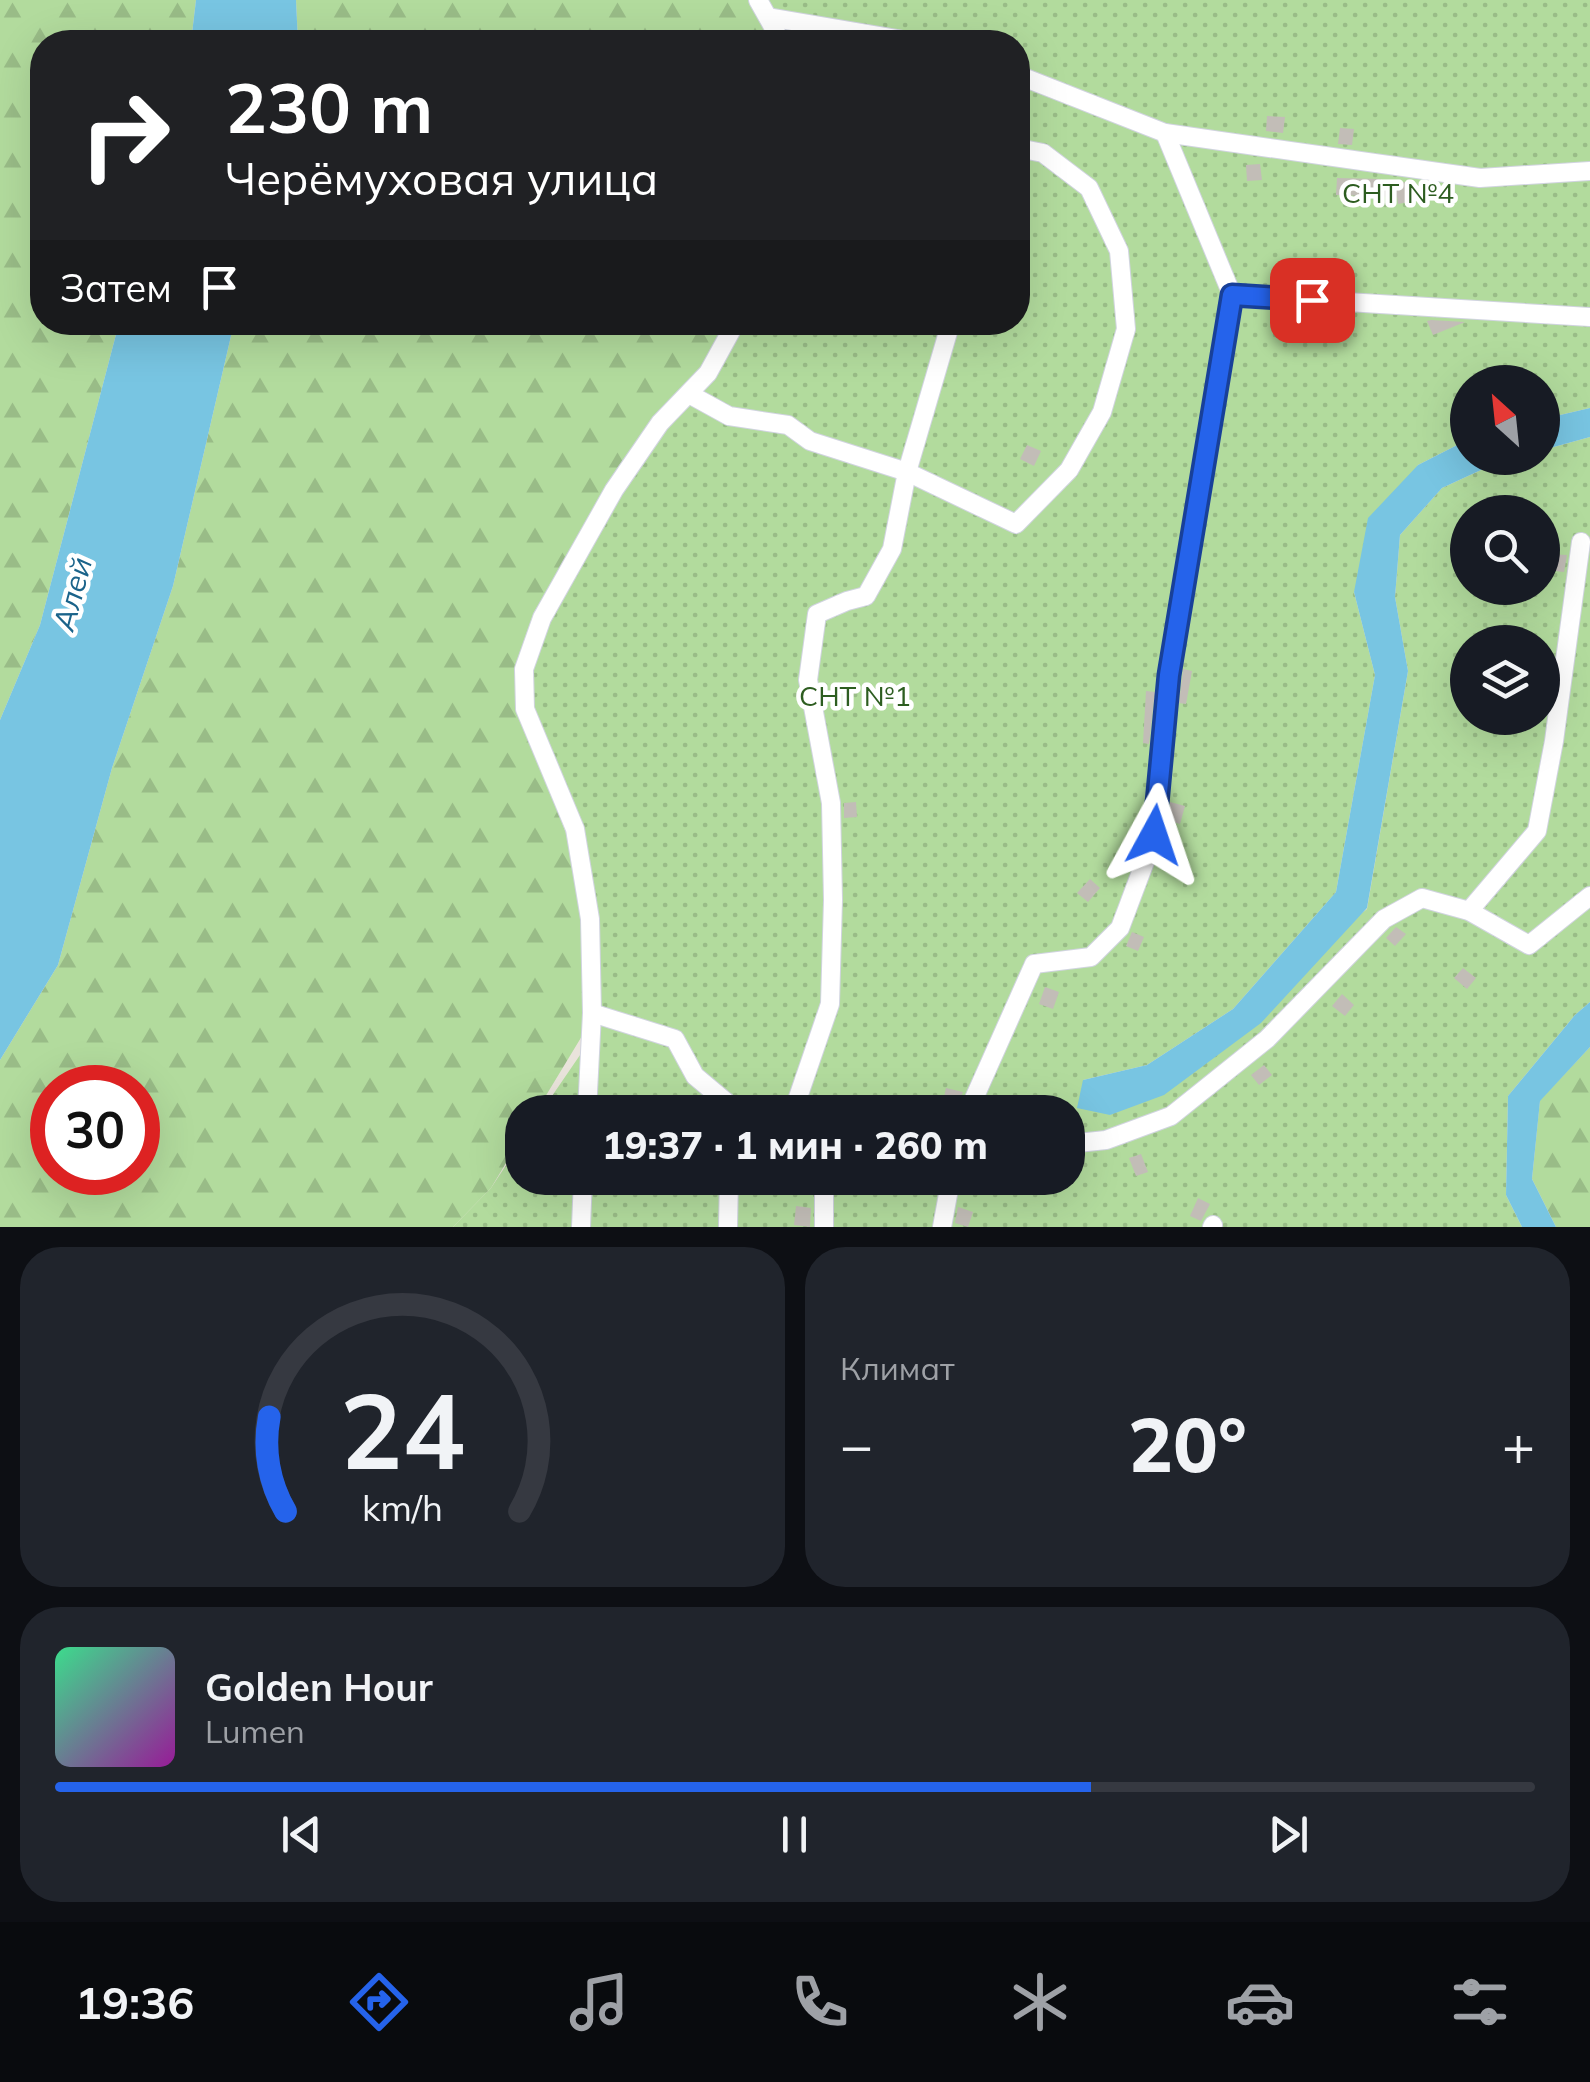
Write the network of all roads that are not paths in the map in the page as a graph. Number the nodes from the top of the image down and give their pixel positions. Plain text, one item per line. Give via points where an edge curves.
1 (763, 8) edge
2 (775, 30) edge
3 (861, 30) edge
4 (1030, 80) edge
5 (1166, 134) junction
6 (1030, 150) edge
7 (1590, 171) edge
8 (1232, 295) junction
9 (1590, 317) edge
10 (729, 335) edge
11 (948, 335) edge
12 (689, 394) junction
13 (907, 472) junction
14 (1582, 542) dead end
15 (1590, 896) edge
16 (1469, 911) junction
17 (592, 1013) junction
18 (588, 1095) edge
19 (716, 1095) edge
20 (799, 1095) edge
21 (976, 1095) edge
22 (1085, 1142) edge
23 (582, 1195) edge
24 (729, 1195) edge
25 (824, 1195) edge
26 (947, 1195) edge
27 (581, 1227) edge
28 (728, 1227) edge
29 (824, 1227) edge
30 (942, 1227) edge

1 - 2 street
1 - 3 street
4 - 5 street
5 - 7 street via 1480,178
5 - 8 street
6 - 13 street via 1089,188 1119,251 1126,329 1102,412 1069,470 1016,524
8 - 9 street
8 - 21 street via 1169,675 1154,835 1120,928 1092,956 1034,964
10 - 12 street
11 - 13 street
12 - 13 street via 729,416 788,425 810,441
12 - 17 street via 614,490 542,618 524,669 525,709 575,828 590,919
13 - 20 street via 892,549 866,596 817,614 808,680 831,803 830,1004
14 - 16 street via 1537,831
15 - 16 street via 1529,944
16 - 22 street via 1422,898 1384,919 1268,1039 1171,1116
17 - 18 street
17 - 19 street via 674,1039 695,1076
23 - 27 street
24 - 28 street
25 - 29 street
26 - 30 street

